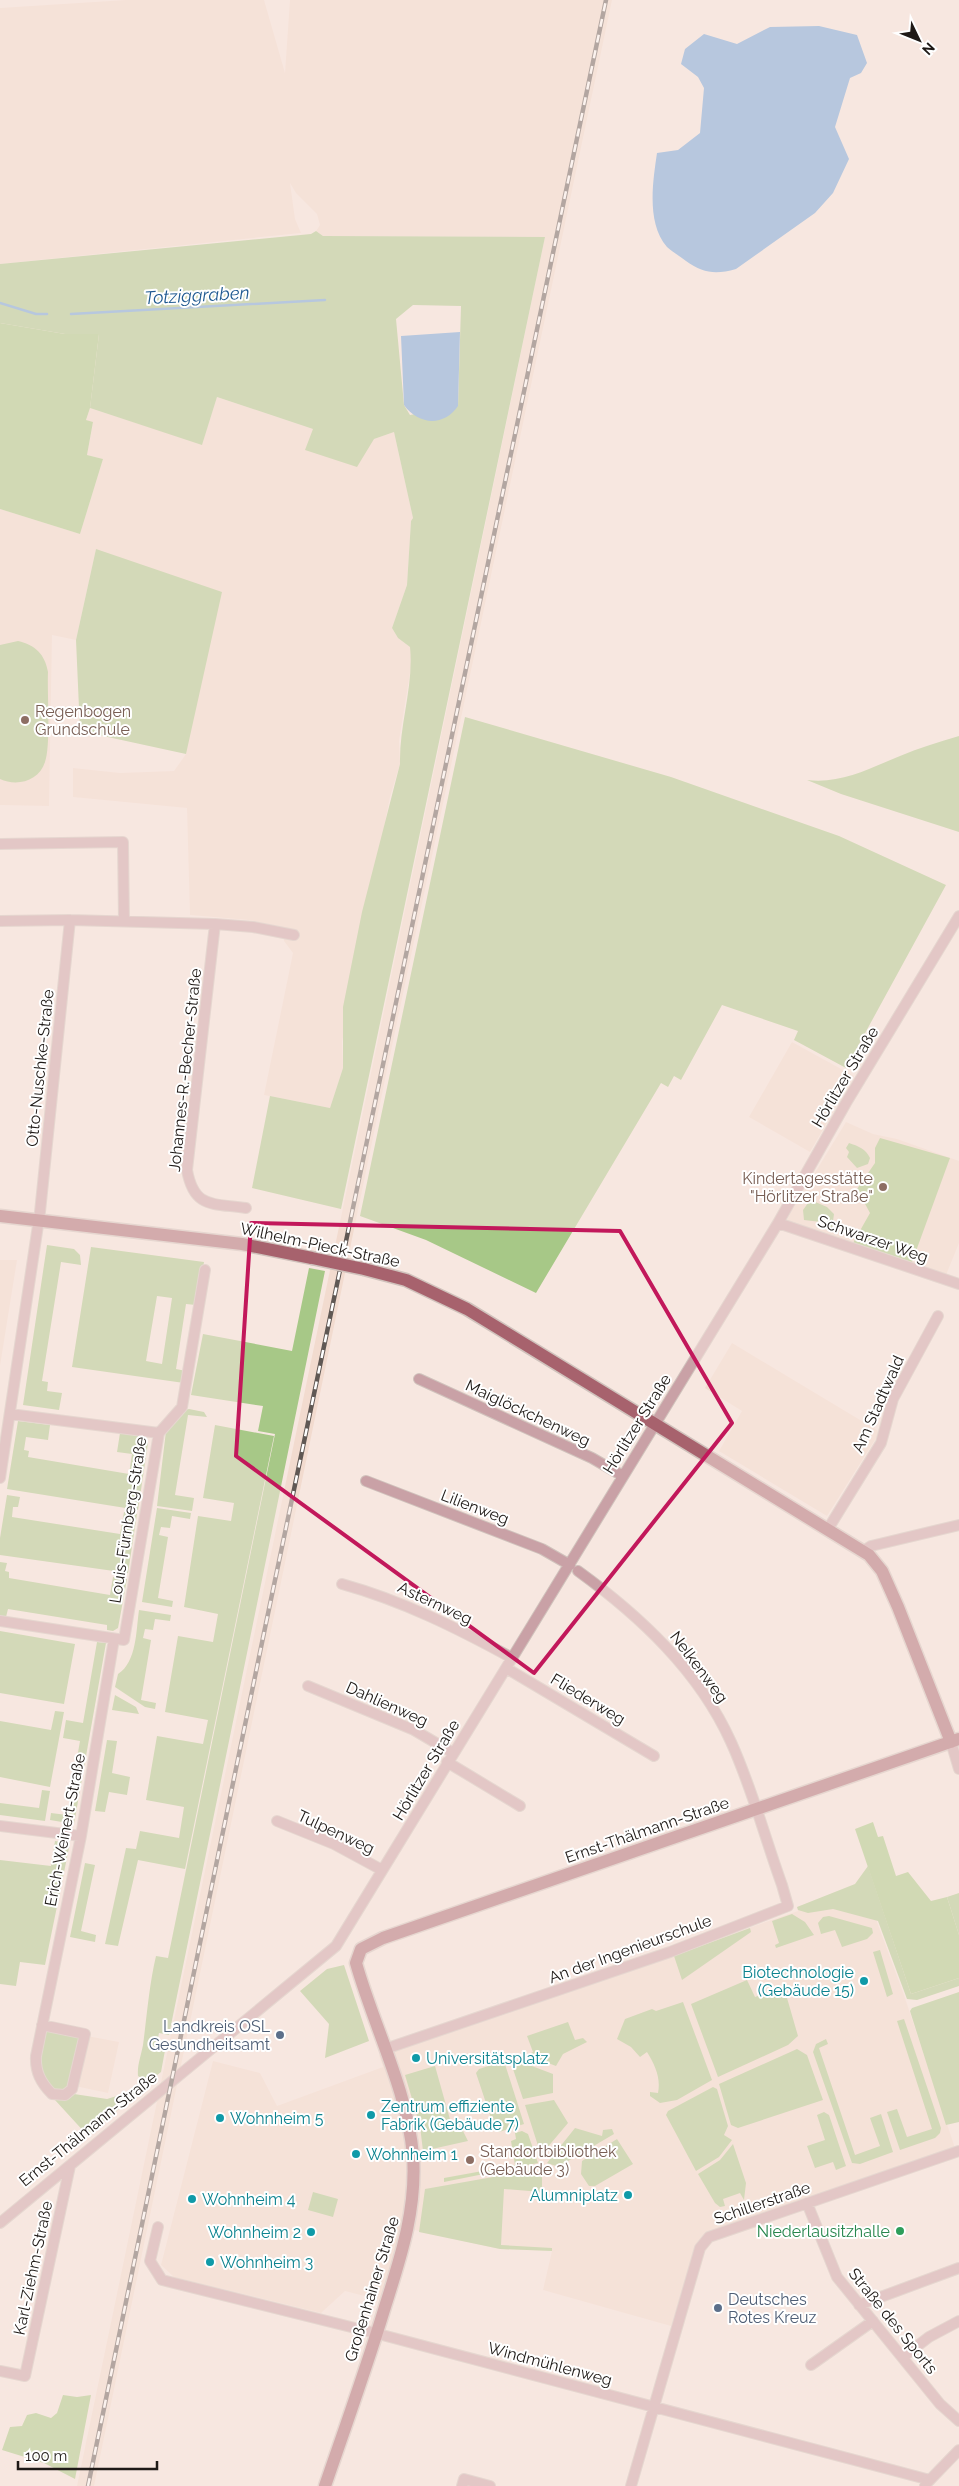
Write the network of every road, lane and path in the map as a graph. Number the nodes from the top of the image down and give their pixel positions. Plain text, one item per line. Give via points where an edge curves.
1 (0, 844) edge
2 (959, 916) edge
3 (70, 920) junction
4 (0, 921) edge
5 (124, 921) junction
6 (215, 924) junction
7 (294, 935) dead end
8 (246, 1208) dead end
9 (0, 1216) edge
10 (39, 1219) junction
11 (778, 1223) junction
12 (205, 1270) dead end
13 (959, 1284) edge
14 (938, 1316) dead end
15 (419, 1380) dead end
16 (10, 1414) junction
17 (656, 1423) junction
18 (159, 1433) junction
19 (623, 1476) junction
20 (0, 1478) edge
21 (366, 1481) dead end
22 (959, 1525) edge
23 (828, 1529) junction
24 (864, 1552) junction
25 (574, 1568) junction
26 (342, 1584) dead end
27 (0, 1621) edge
28 (119, 1639) junction
29 (512, 1658) junction
30 (506, 1668) junction
31 (308, 1686) dead end
32 (955, 1741) edge
33 (453, 1753) junction
34 (654, 1756) dead end
35 (447, 1762) junction
36 (959, 1769) edge
37 (520, 1806) dead end
38 (756, 1811) junction
39 (277, 1821) dead end
40 (0, 1826) edge
41 (81, 1836) junction
42 (382, 1870) junction
43 (336, 1946) joint
44 (358, 1954) joint
45 (42, 2025) junction
46 (385, 2050) junction
47 (959, 2151) edge
48 (70, 2166) junction
49 (808, 2203) junction
50 (0, 2223) edge
51 (158, 2227) dead end
52 (959, 2268) edge
53 (859, 2304) junction
54 (873, 2321) junction
55 (959, 2321) edge
56 (377, 2334) junction
57 (903, 2357) junction
58 (811, 2365) dead end
59 (0, 2371) edge
60 (653, 2408) junction
61 (959, 2421) edge
62 (959, 2450) edge
63 (463, 2483) edge
64 (927, 2483) edge
65 (325, 2486) edge
66 (490, 2486) edge
67 (631, 2486) edge

1 - 5 street via 123,842
2 - 11 street, Hörlitzer Straße via 854,1089
3 - 4 street
3 - 5 street
3 - 10 street, Otto-Nuschke-Straße
5 - 6 street
6 - 7 street
6 - 8 street, Johannes-R.-Becher-Straße via 187,1170 190,1186 201,1200
9 - 10 main road, Wilhelm-Pieck-Straße
10 - 16 street, Otto-Nuschke-Straße
10 - 17 main road, Wilhelm-Pieck-Straße, bridge via 242,1244 406,1280 460,1305
11 - 13 street, Schwarzer Weg
11 - 17 street, Hörlitzer Straße
12 - 18 street via 182,1407
14 - 23 street, Am Stadtwald via 894,1399 881,1443
15 - 19 street, Maiglöckchenweg via 592,1458
16 - 18 street, Louis-Fürnberg-Straße
16 - 20 street, Otto-Nuschke-Straße
17 - 19 street, Hörlitzer Straße
17 - 23 main road, Wilhelm-Pieck-Straße
18 - 28 street, Louis-Fürnberg-Straße
19 - 25 street, Hörlitzer Straße
21 - 25 street, Lilienweg via 542,1549
22 - 24 street via 871,1546
23 - 24 main road, Wilhelm-Pieck-Straße
24 - 32 main road, Wilhelm-Pieck-Straße via 882,1571
25 - 29 street, Hörlitzer Straße
25 - 38 street, Nelkenweg via 618,1600 675,1657 731,1742
26 - 29 street, Asternweg via 384,1596 446,1623
27 - 28 street
28 - 41 street, Erich-Weinert-Straße
29 - 30 street, Hörlitzer Straße
30 - 33 street, Hörlitzer Straße
30 - 34 street, Fliederweg
31 - 33 street, Dahlienweg via 414,1730
32 - 36 street
32 - 38 main road, Ernst-Thälmann-Straße
33 - 35 street, Hörlitzer Straße
35 - 37 street
35 - 42 street, Hörlitzer Straße
38 - 44 main road, Ernst-Thälmann-Straße via 366,1944
38 - 46 street, An der Ingenieurschule via 788,1902 784,1909 670,1952
39 - 42 street, Tulpenweg via 334,1844
40 - 41 street
41 - 45 street, Erich-Weinert-Straße
42 - 43 street, Hörlitzer Straße
43 - 48 street, Ernst-Thälmann-Straße
44 - 46 main road, Großenhainer Straße via 356,1963
45 - 45 street, Erich-Weinert-Straße via 36,2056 38,2074 52,2094 66,2095 72,2089 85,2034
46 - 56 main road, Großenhainer Straße via 410,2136 414,2190 403,2252
47 - 49 street, Schillerstraße
48 - 50 street, Ernst-Thälmann-Straße
48 - 59 street, Karl-Ziehm-Straße via 25,2376
49 - 53 street, Straße des Sports via 837,2277
49 - 60 street, Schillerstraße via 723,2231 710,2237 700,2248
51 - 56 street, Windmühlenweg via 150,2261 162,2280
52 - 53 street
53 - 54 street, Straße des Sports
54 - 57 street, Straße des Sports
54 - 58 street
55 - 57 street via 929,2337
56 - 60 street, Windmühlenweg
56 - 65 main road, Großenhainer Straße
57 - 61 street, Straße des Sports via 940,2404
60 - 64 street, Windmühlenweg
60 - 67 street, Schillerstraße
62 - 64 street
63 - 66 street

